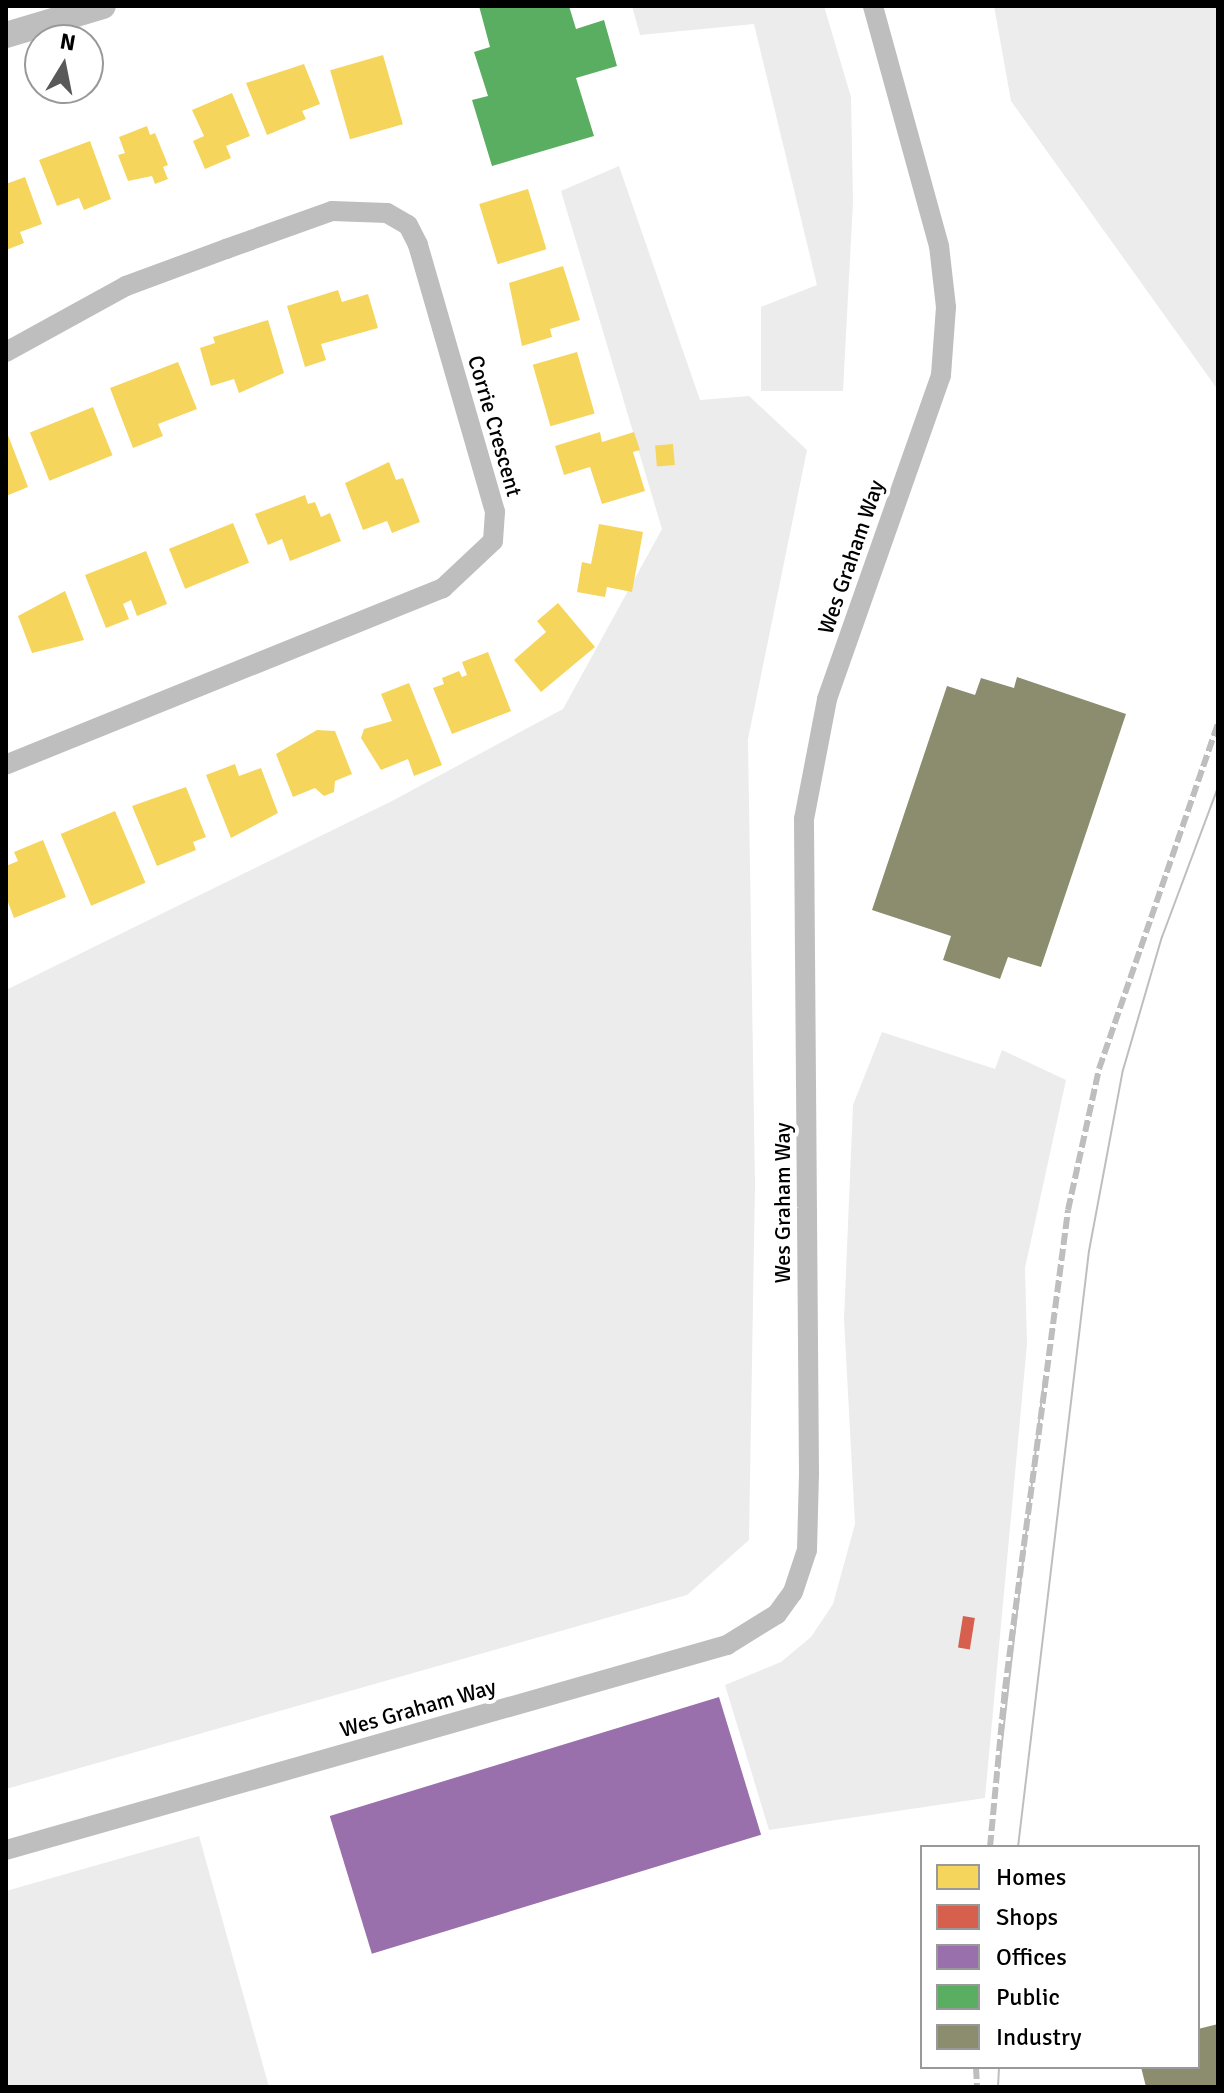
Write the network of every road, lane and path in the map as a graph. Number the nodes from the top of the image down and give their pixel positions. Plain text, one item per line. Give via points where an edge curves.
1 (103, 6) edge
2 (873, 6) edge
3 (6, 35) edge
4 (6, 352) edge
5 (6, 765) edge
6 (6, 1850) edge

1 - 3 street
2 - 6 street, Wes Graham Way via 939,246 946,307 941,375 827,699 804,819 809,1474 807,1550 793,1592 777,1614 727,1645
4 - 5 street, Corrie Crescent via 126,286 226,249 332,211 387,213 408,225 418,245 495,512 493,541 443,588

